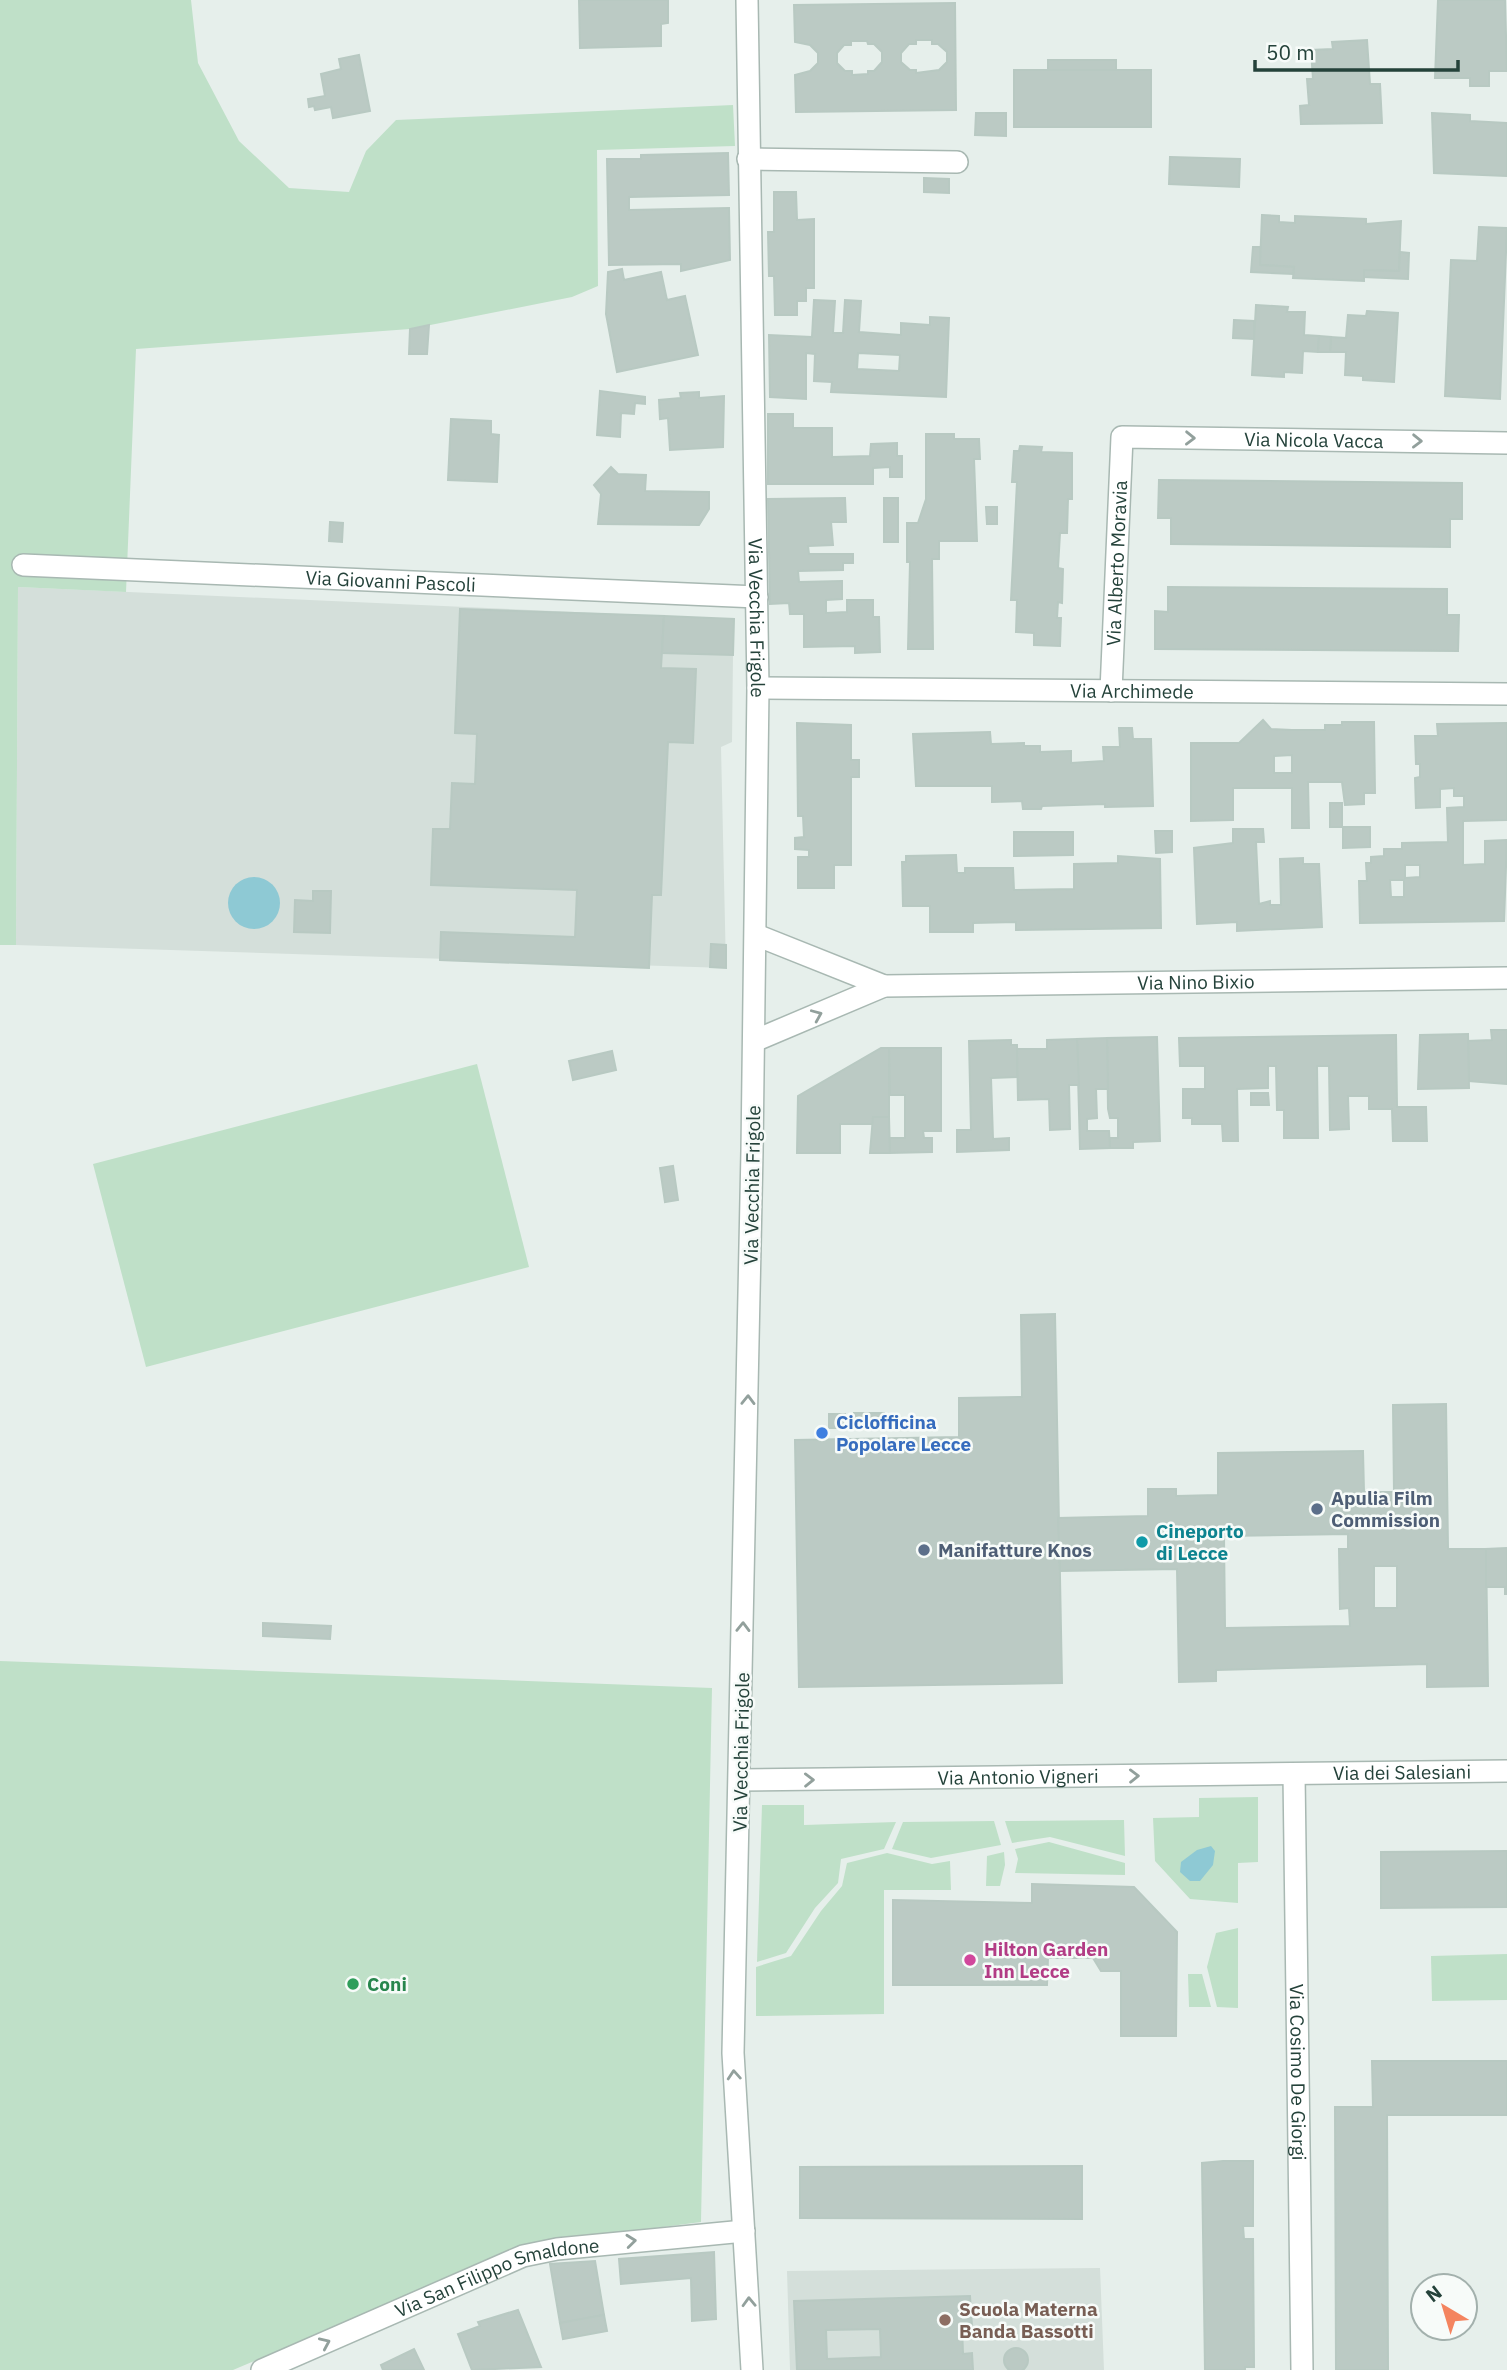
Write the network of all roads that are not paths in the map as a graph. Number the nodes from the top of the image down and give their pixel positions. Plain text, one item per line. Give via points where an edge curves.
1 (747, 0) edge
2 (748, 159) junction
3 (957, 162) dead end
4 (1122, 437) joint
5 (1507, 443) edge
6 (23, 565) dead end
7 (757, 597) junction
8 (758, 688) junction
9 (1111, 691) junction
10 (1507, 694) edge
11 (756, 935) junction
12 (1507, 978) edge
13 (884, 986) junction
14 (754, 1041) junction
15 (1507, 1771) edge
16 (1294, 1774) junction
17 (740, 1780) junction
18 (744, 2231) junction
19 (262, 2370) edge
20 (752, 2370) edge
21 (1302, 2370) edge

1 - 2 street, Via Vecchia Frigole
2 - 3 street
2 - 7 street, Via Vecchia Frigole
4 -> 5 street, Via Nicola Vacca
4 - 9 street, Via Alberto Moravia
6 - 7 street, Via Giovanni Pascoli
7 - 8 street, Via Vecchia Frigole
8 - 9 street, Via Archimede
8 - 11 street, Via Vecchia Frigole
9 - 10 street, Via Archimede
11 - 13 street, Via Nino Bixio
11 - 14 street, Via Vecchia Frigole
12 - 13 street, Via Nino Bixio
14 -> 13 street, Via Nino Bixio
17 -> 14 street, Via Vecchia Frigole
15 - 16 street, Via dei Salesiani
17 -> 16 street, Via Antonio Vigneri
16 - 21 street, Via Cosimo De Giorgi
18 -> 17 street, Via Vecchia Frigole via 733,2053
19 -> 18 street, Via San Filippo Smaldone via 523,2256
20 -> 18 street, Via Vecchia Frigole

